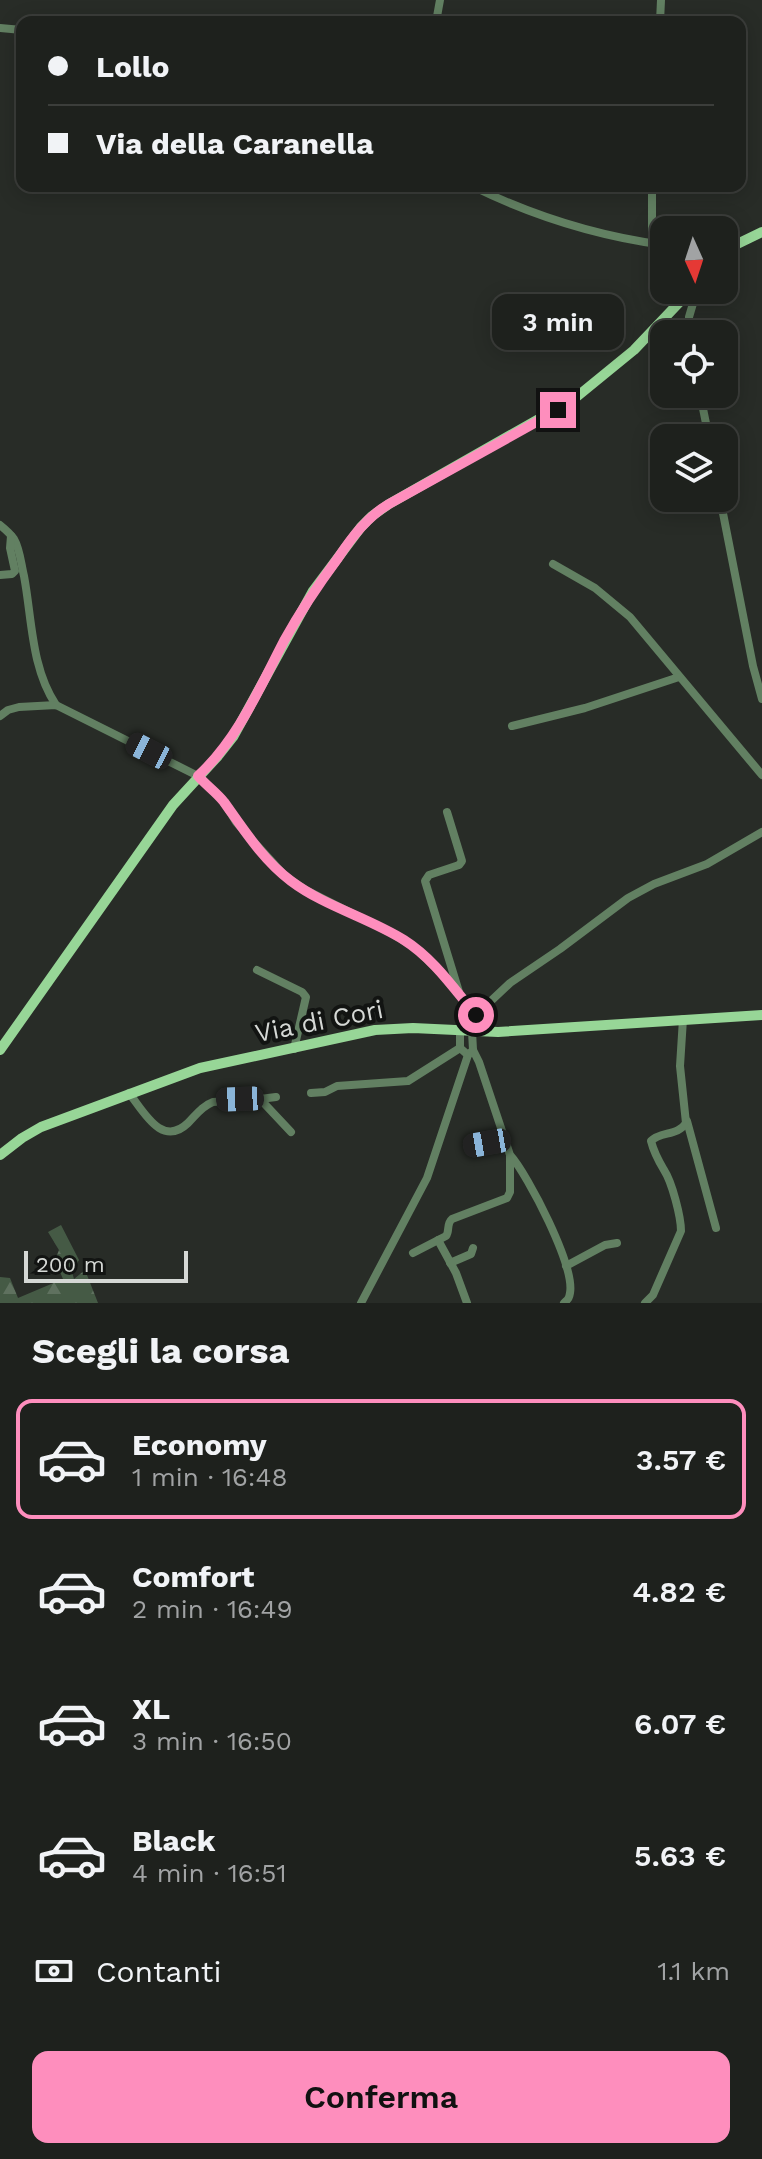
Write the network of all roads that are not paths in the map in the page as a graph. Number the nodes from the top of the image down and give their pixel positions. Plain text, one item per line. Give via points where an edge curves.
1 (486, 192) edge
2 (652, 192) edge
3 (652, 216) edge
4 (762, 232) edge
5 (650, 243) edge
6 (738, 245) edge
7 (678, 304) edge
8 (723, 512) edge
9 (0, 525) edge
10 (11, 535) junction
11 (553, 564) dead end
12 (0, 575) edge
13 (679, 677) junction
14 (762, 699) edge
15 (56, 705) junction
16 (0, 716) edge
17 (512, 726) dead end
18 (762, 775) edge
19 (198, 776) junction
20 (447, 812) dead end
21 (762, 832) edge
22 (257, 970) dead end
23 (460, 996) junction
24 (476, 1015) junction
25 (762, 1015) edge
26 (683, 1019) junction
27 (466, 1031) junction
28 (490, 1032) junction
29 (460, 1048) junction
30 (294, 1049) junction
31 (0, 1050) edge
32 (470, 1052) junction
33 (129, 1093) junction
34 (311, 1093) dead end
35 (276, 1097) dead end
36 (260, 1099) junction
37 (687, 1120) junction
38 (291, 1132) dead end
39 (504, 1140) junction
40 (469, 1146) dead end
41 (1, 1153) edge
42 (510, 1155) junction
43 (716, 1228) dead end
44 (438, 1240) junction
45 (617, 1243) dead end
46 (473, 1248) dead end
47 (413, 1253) dead end
48 (450, 1263) junction
49 (566, 1266) junction
50 (365, 1301) edge
51 (467, 1303) edge
52 (564, 1303) edge
53 (645, 1303) edge

1 - 5 street via 551,220
2 - 3 street
4 - 6 main road
7 - 19 main road via 634,350 574,399 370,518 308,599 238,728
8 - 14 street
9 - 10 street
10 - 12 street via 15,571
10 - 15 street via 42,672
11 - 13 street via 615,603
13 - 17 street
13 - 18 street
15 - 16 street via 19,707
15 - 19 street
19 - 23 street via 288,879 411,945
19 - 31 main road
20 - 23 street via 462,861 425,881
21 - 24 street via 707,864 628,898 510,983
22 - 30 street via 306,995
23 - 24 street
24 - 28 street
25 - 26 main road, Via di Cori
26 - 28 main road, Via di Cori
26 - 37 street via 680,1066
27 - 28 main road, Via di Cori
27 - 29 street
27 - 30 main road, Via di Cori via 379,1030
27 - 32 street
29 - 32 street
29 - 34 street via 408,1081
30 - 33 main road, Via di Cori via 200,1068
32 - 39 street via 480,1065
32 - 50 street via 428,1174
33 - 36 street via 156,1126 170,1132 211,1102
33 - 41 main road, Via di Cori via 37,1129
35 - 36 street
36 - 38 street
37 - 43 street
37 - 53 street via 681,1130 651,1141 667,1174 681,1226
39 - 40 street
39 - 42 street
42 - 44 street via 507,1198 451,1220 447,1235
42 - 49 street via 554,1233
44 - 47 street
44 - 48 street
45 - 49 street
46 - 48 street
48 - 51 street
49 - 52 street via 571,1291

